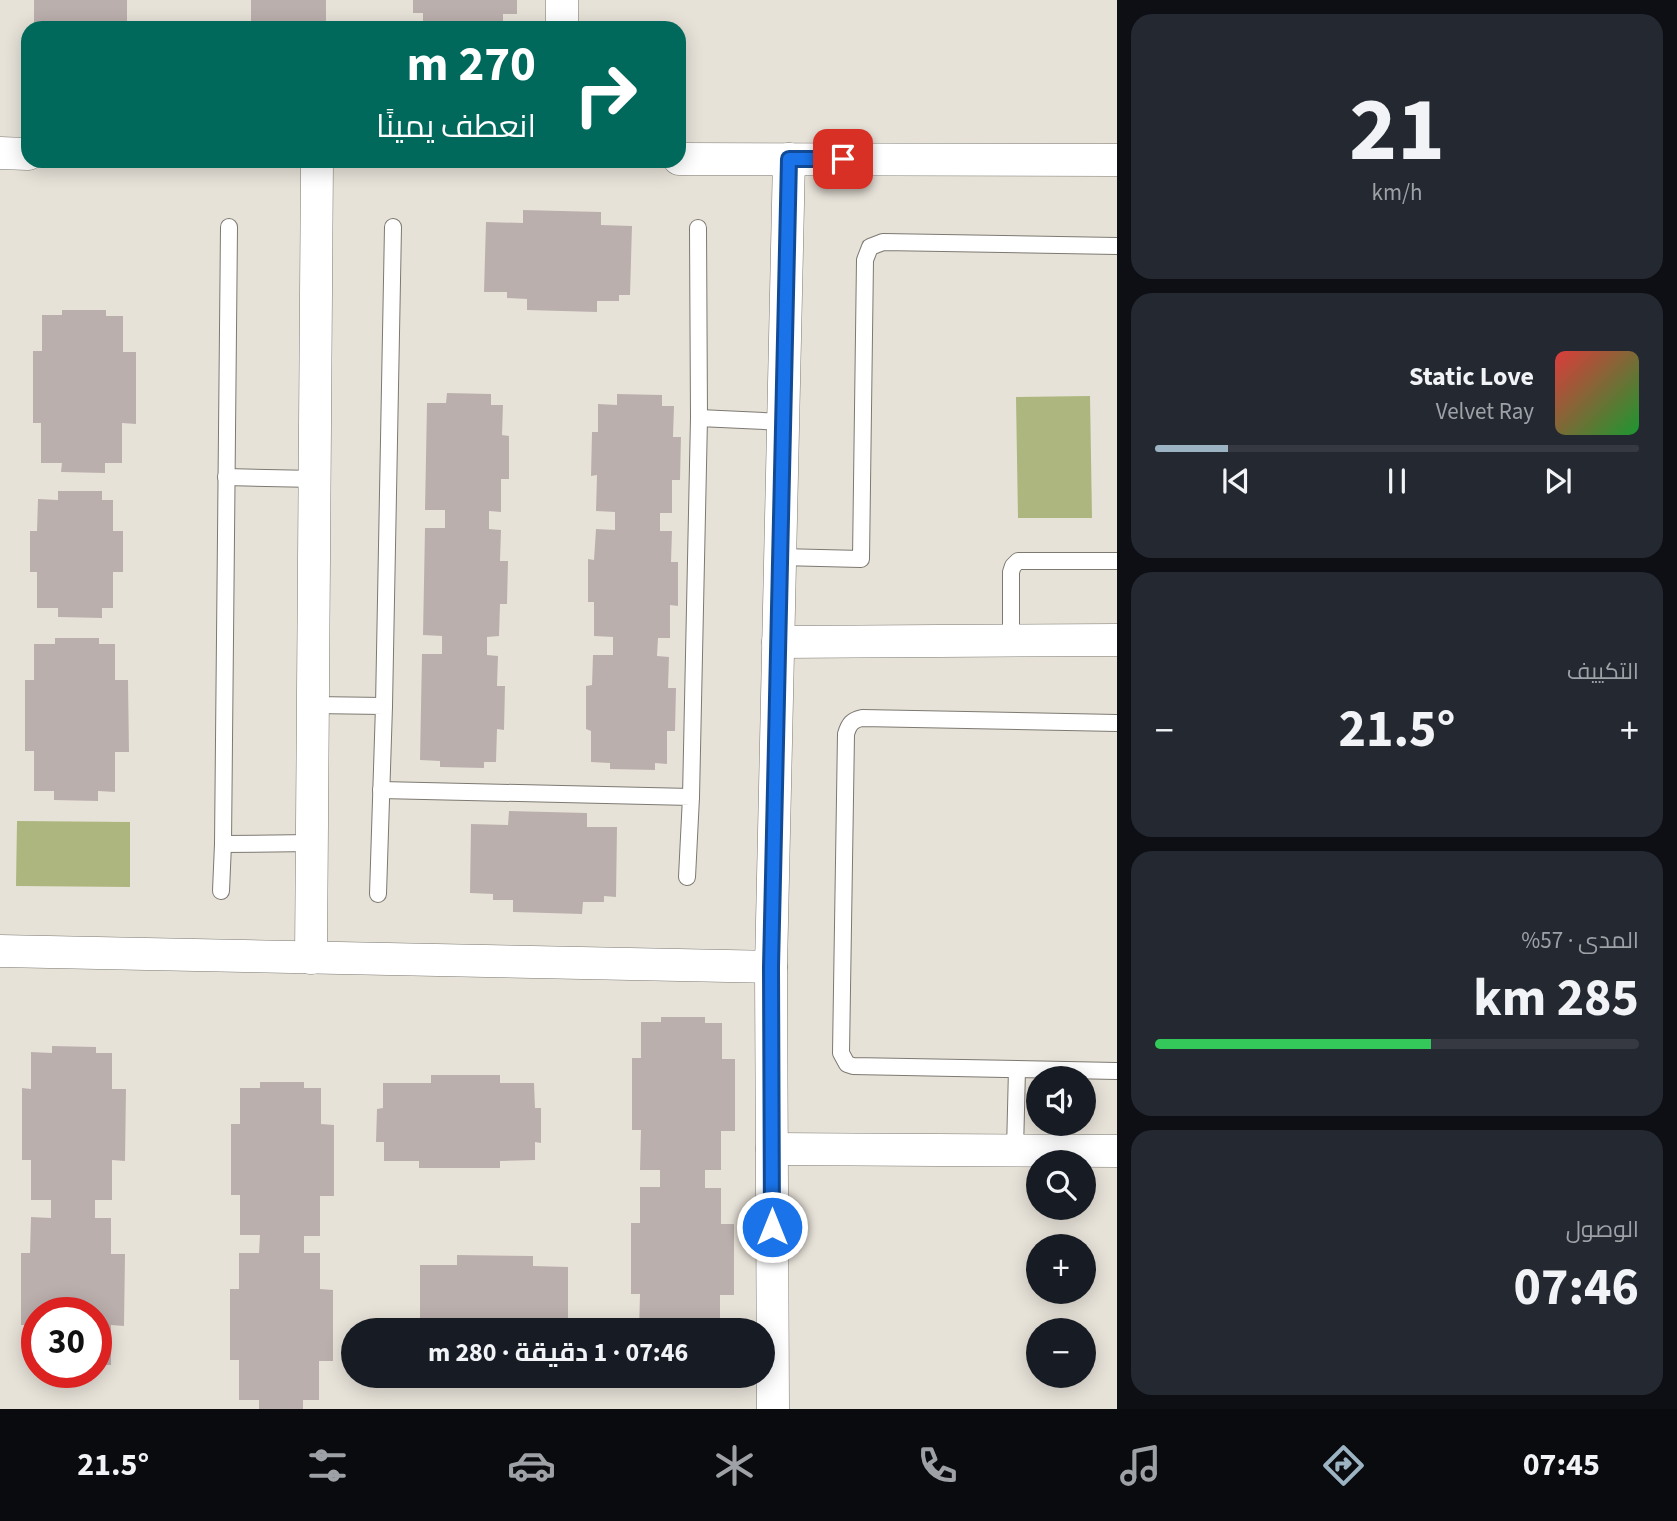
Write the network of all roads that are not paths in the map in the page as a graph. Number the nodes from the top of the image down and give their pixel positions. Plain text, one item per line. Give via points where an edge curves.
1 (562, 0) edge
2 (562, 21) edge
3 (0, 153) edge
4 (21, 154) edge
5 (686, 159) edge
6 (789, 159) junction
7 (1117, 160) edge
8 (317, 168) edge
9 (229, 227) dead end
10 (394, 227) dead end
11 (698, 229) dead end
12 (1117, 246) edge
13 (699, 418) junction
14 (783, 422) junction
15 (226, 477) junction
16 (315, 479) junction
17 (780, 557) junction
18 (1117, 561) edge
19 (1117, 640) edge
20 (1010, 641) junction
21 (778, 642) junction
22 (313, 705) junction
23 (384, 706) junction
24 (1117, 723) edge
25 (381, 790) junction
26 (691, 797) junction
27 (312, 843) junction
28 (223, 844) junction
29 (687, 877) dead end
30 (221, 891) dead end
31 (378, 894) dead end
32 (0, 951) edge
33 (311, 958) junction
34 (771, 967) junction
35 (1017, 1069) junction
36 (1117, 1071) edge
37 (772, 1149) junction
38 (1015, 1150) junction
39 (1117, 1151) edge
40 (773, 1409) edge

1 - 2 street
3 - 4 street
5 - 6 street
6 - 7 street
6 - 14 street
8 - 16 street
9 - 15 lane
10 - 23 lane
11 - 13 lane
12 - 17 lane via 883,242 870,247 864,260 861,559
13 - 14 lane
13 - 26 lane
14 - 17 street
15 - 16 lane
15 - 28 lane
16 - 22 street
17 - 21 street
18 - 20 lane via 1017,561 1011,572
19 - 20 street
20 - 21 street
21 - 34 street
22 - 23 lane
22 - 27 street
23 - 25 lane
24 - 35 lane via 862,718 848,726 842,1059 853,1066
25 - 26 lane
25 - 31 lane
26 - 29 lane
27 - 28 lane
27 - 33 street
28 - 30 lane
32 - 33 street
33 - 34 street
34 - 37 street
35 - 36 lane
35 - 38 lane
37 - 38 street
37 - 40 street
38 - 39 street

